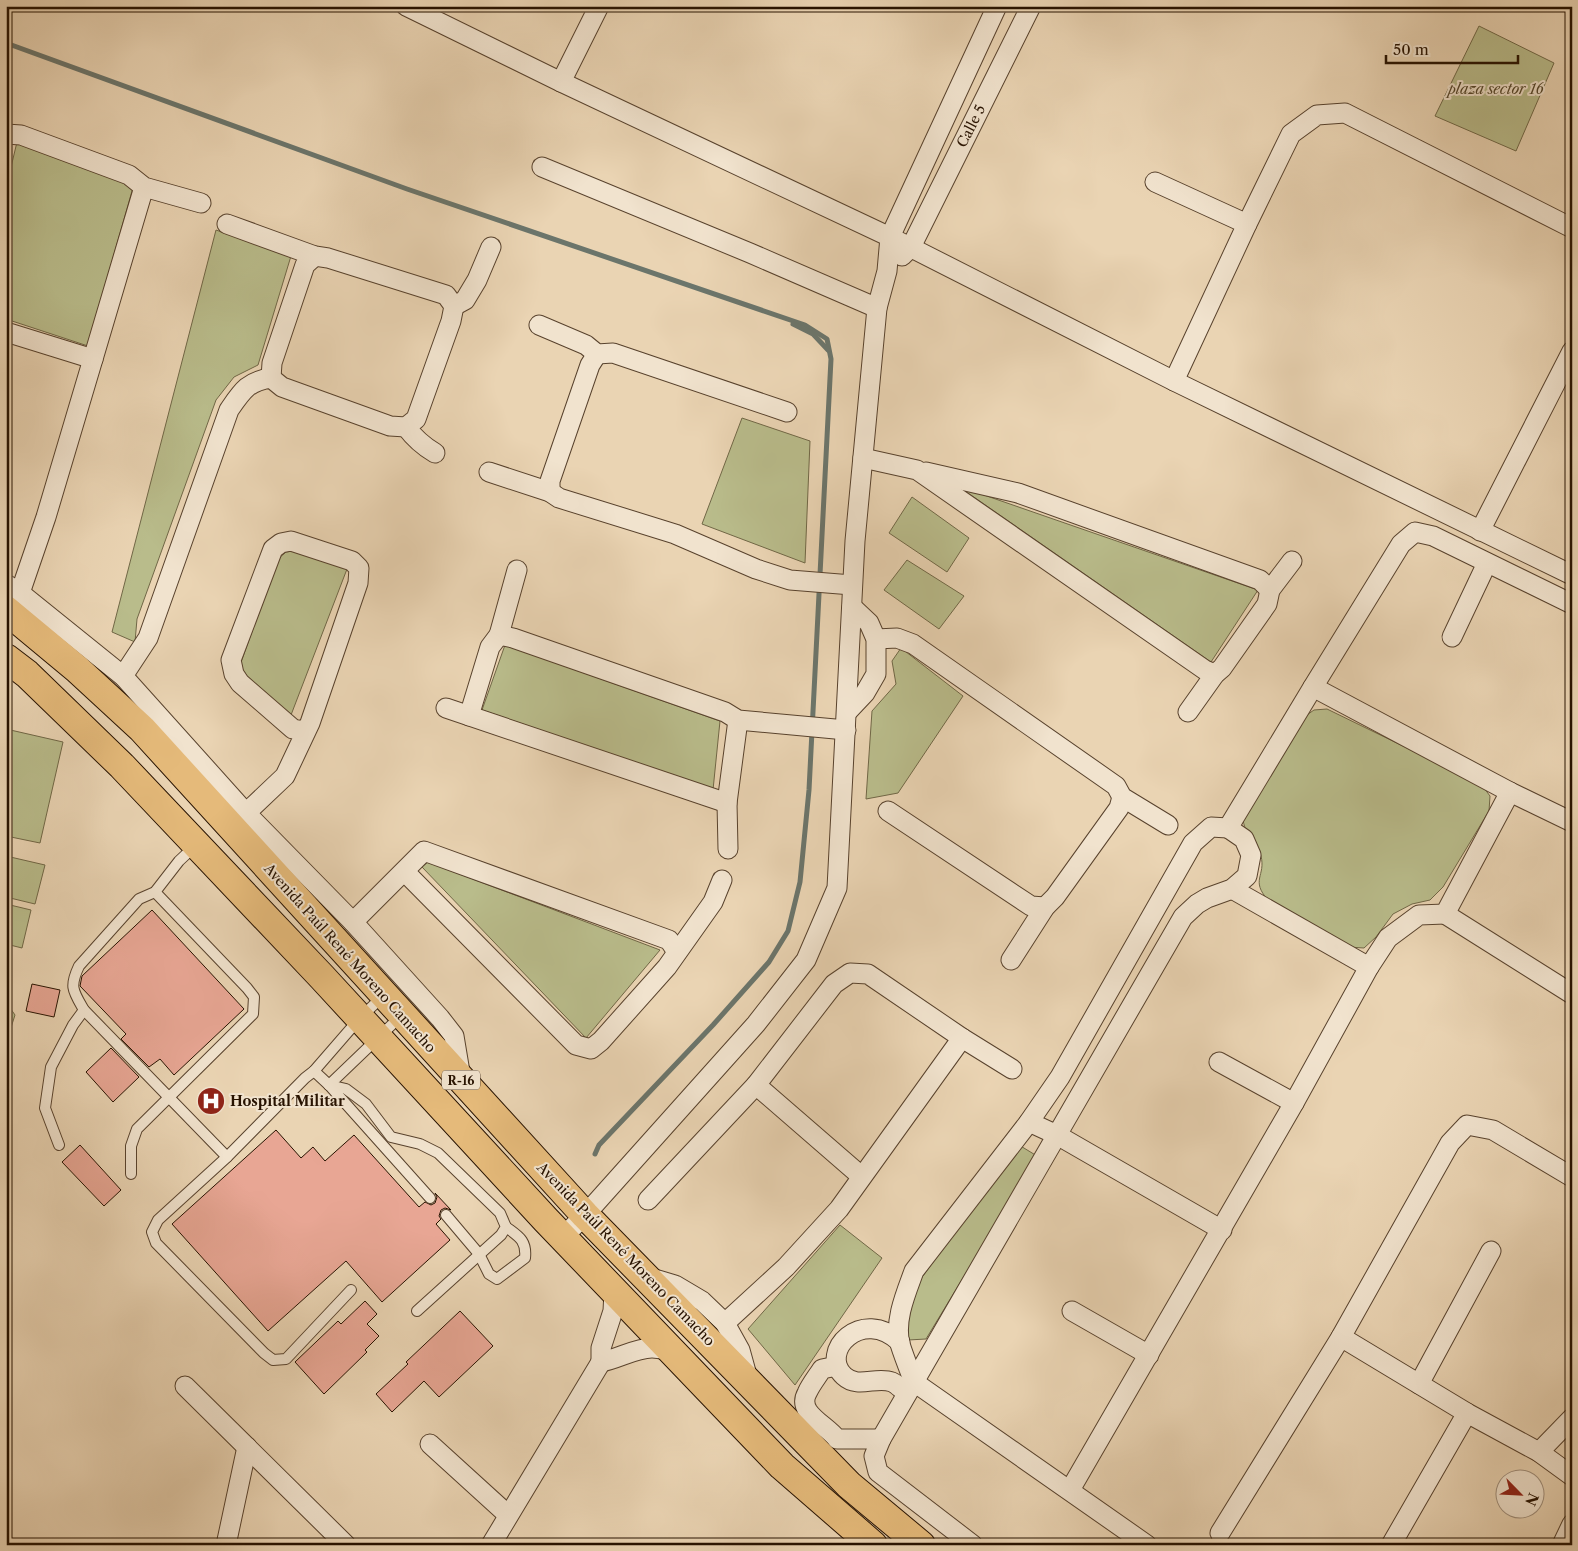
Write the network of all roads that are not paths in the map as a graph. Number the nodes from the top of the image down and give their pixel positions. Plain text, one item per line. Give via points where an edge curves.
1 (406, 6) edge
2 (599, 6) edge
3 (997, 6) edge
4 (1031, 6) edge
5 (561, 82) junction
6 (7, 136) edge
7 (542, 167) dead end
8 (1155, 182) dead end
9 (144, 187) junction
10 (201, 203) dead end
11 (227, 224) dead end
12 (1247, 224) junction
13 (1572, 228) edge
14 (890, 237) junction
15 (491, 247) dead end
16 (911, 247) junction
17 (315, 256) junction
18 (887, 271) junction
19 (454, 306) junction
20 (877, 308) junction
21 (539, 325) dead end
22 (6, 332) edge
23 (1572, 351) edge
24 (597, 354) junction
25 (93, 359) junction
26 (1568, 371) edge
27 (271, 378) junction
28 (1174, 381) junction
29 (787, 412) dead end
30 (406, 427) junction
31 (436, 453) dead end
32 (863, 458) junction
33 (918, 470) junction
34 (489, 472) dead end
35 (550, 492) junction
36 (1480, 531) junction
37 (1292, 561) dead end
38 (1487, 563) junction
39 (517, 570) dead end
40 (1572, 575) edge
41 (844, 585) junction
42 (1270, 590) junction
43 (11, 596) edge
44 (1572, 604) edge
45 (852, 607) junction
46 (499, 635) junction
47 (1452, 637) dead end
48 (876, 639) junction
49 (6, 658) edge
50 (1215, 674) junction
51 (122, 676) junction
52 (1312, 686) junction
53 (446, 708) dead end
54 (848, 711) junction
55 (1188, 712) dead end
56 (469, 716) junction
57 (738, 720) junction
58 (846, 730) junction
59 (304, 731) junction
60 (1510, 792) junction
61 (1122, 796) junction
62 (727, 803) junction
63 (888, 811) dead end
64 (246, 813) junction
65 (1572, 822) edge
66 (1168, 825) dead end
67 (1228, 828) junction
68 (197, 845) junction
69 (728, 849) dead end
70 (405, 872) junction
71 (722, 880) dead end
72 (1232, 889) junction
73 (155, 892) junction
74 (1044, 907) junction
75 (1445, 914) junction
76 (353, 922) junction
77 (678, 952) junction
78 (1011, 960) dead end
79 (1369, 967) junction
80 (1572, 994) edge
81 (384, 995) junction
82 (84, 1010) junction
83 (402, 1015) junction
84 (360, 1018) junction
85 (378, 1038) junction
86 (962, 1038) junction
87 (1220, 1062) dead end
88 (1012, 1069) dead end
89 (314, 1071) junction
90 (461, 1079) junction
91 (330, 1085) junction
92 (756, 1085) junction
93 (169, 1098) junction
94 (1294, 1103) junction
95 (1029, 1122) junction
96 (1058, 1135) junction
97 (58, 1145) dead end
98 (227, 1157) junction
99 (131, 1174) dead end
100 (862, 1176) junction
101 (1572, 1177) edge
102 (430, 1198) dead end
103 (648, 1200) dead end
104 (446, 1215) dead end
105 (585, 1215) junction
106 (506, 1227) junction
107 (1222, 1230) junction
108 (563, 1237) junction
109 (1491, 1251) dead end
110 (479, 1254) junction
111 (645, 1276) junction
112 (351, 1290) dead end
113 (614, 1292) junction
114 (417, 1311) dead end
115 (1072, 1311) dead end
116 (725, 1323) junction
117 (1341, 1337) junction
118 (900, 1342) junction
119 (672, 1351) junction
120 (1149, 1356) junction
121 (601, 1362) junction
122 (836, 1366) junction
123 (748, 1381) junction
124 (1419, 1384) junction
125 (185, 1386) dead end
126 (910, 1388) junction
127 (1467, 1413) junction
128 (1572, 1418) edge
129 (880, 1439) junction
130 (430, 1444) dead end
131 (827, 1446) junction
132 (247, 1447) junction
133 (1539, 1452) junction
134 (1572, 1476) edge
135 (1070, 1490) junction
136 (508, 1515) junction
137 (1572, 1524) edge
138 (1220, 1533) dead end
139 (226, 1545) edge
140 (346, 1545) edge
141 (491, 1545) edge
142 (873, 1545) edge
143 (921, 1545) edge
144 (974, 1545) edge
145 (1147, 1545) edge
146 (1391, 1545) edge
147 (1562, 1545) edge

1 - 5 street
2 - 5 street
3 - 14 street, Calle 5
4 - 16 street, Calle 5
5 - 14 street
6 - 9 street via 21,135 129,175
7 - 20 street
8 - 12 street
9 - 10 street
9 - 25 street
11 - 17 street
12 - 13 street via 1291,134 1316,115 1345,113
12 - 28 street
14 - 16 street
14 - 18 street, Calle 5
15 - 19 street via 465,300
16 - 18 street, Calle 5
16 - 28 street
17 - 19 street via 446,296
17 - 27 street via 305,265 272,363
18 - 20 street, Calle 5
19 - 30 street via 416,419
20 - 32 street, Calle 5
21 - 24 street via 586,345
22 - 25 street
23 - 26 street
24 - 29 street via 613,353
24 - 35 street via 590,365 550,481
25 - 43 street via 46,518
26 - 36 street
27 - 30 street via 282,387 390,426
27 - 51 street via 258,380 245,388 229,410 148,638
28 - 36 street
30 - 31 street via 422,446
32 - 33 street
32 - 41 street, Calle 5
33 - 42 street via 1018,492 1260,580
33 - 50 street
34 - 35 street
35 - 41 street via 559,498 675,534 790,580
36 - 40 street
37 - 42 street
38 - 44 street
38 - 47 street
38 - 52 street via 1434,536 1415,532 1401,544
39 - 46 street
41 - 45 street, Calle 5
42 - 50 street via 1267,604
43 - 51 street
43 - 81 main road, Avenida Paúl René Moreno Camacho / R-16 via 77,669 142,729
45 - 48 street via 869,623
45 - 54 street, Calle 5
46 - 56 street via 490,647
46 - 57 street via 726,712
48 - 54 street via 876,674 865,693
48 - 61 street via 897,638 913,644 1116,786
49 - 68 main road, R-16 via 115,760
50 - 55 street
51 - 64 street
52 - 60 street
52 - 67 street
53 - 56 street
54 - 58 street, Calle 5
56 - 62 street
57 - 58 street
57 - 62 street
58 - 105 street, Calle 5 via 837,888 806,960 756,1024
59 - 59 street via 310,723 358,582 359,568 352,561 291,541 273,549 231,660 240,683 293,729
59 - 64 street via 285,776
60 - 65 street
60 - 75 street
61 - 66 street
61 - 74 street via 1119,808 1055,898
62 - 69 street
63 - 74 street via 1031,906
64 - 76 street
67 - 72 street via 1244,839 1251,855 1247,876
67 - 95 street via 1211,827 1193,843 1060,1077
68 - 73 lane via 179,860
68 - 84 main road, R-16
70 - 76 street
70 - 77 street via 424,851 429,852 669,940
70 - 77 street via 576,1045 591,1049 601,1041
71 - 77 street via 712,902
72 - 79 street
72 - 96 street via 1207,898 1183,917
73 - 82 lane via 139,899 79,966 73,978 73,991
73 - 93 lane via 254,997 253,1014
74 - 78 street
75 - 79 street via 1419,915 1388,938
75 - 80 street
76 - 90 street via 454,1036
79 - 94 street
81 - 83 main road, Avenida Paúl René Moreno Camacho / R-16
81 - 84 lane
82 - 93 lane
82 - 97 lane via 51,1067 44,1108
83 - 85 lane
83 - 90 main road, Avenida Paúl René Moreno Camacho / R-16
84 - 85 main road, R-16
84 - 89 lane
85 - 91 lane
85 - 108 main road, R-16
86 - 88 street
86 - 92 street via 868,974 850,973 834,984
86 - 100 street
87 - 94 street
89 - 91 lane
89 - 98 lane
90 - 105 main road, Avenida Paúl René Moreno Camacho / R-16
91 - 102 lane
91 - 106 lane via 346,1089 366,1104 391,1137 420,1144 438,1153 500,1213
92 - 100 street
92 - 103 street
93 - 98 lane
93 - 99 lane via 137,1129 131,1146
94 - 107 street
95 - 96 street
95 - 118 street via 914,1271 899,1325
96 - 107 street
96 - 126 street
98 - 112 lane via 158,1220 152,1232 156,1243 273,1360 286,1359
100 - 116 street via 839,1209 786,1267
101 - 117 street via 1493,1130 1467,1125 1450,1143
104 - 110 lane
105 - 108 street, Calle 5
105 - 111 main road, Avenida Paúl René Moreno Camacho / R-16
106 - 110 lane
106 - 110 lane via 520,1237 526,1248 525,1258 497,1279 489,1274
107 - 120 street
108 - 113 main road, R-16
109 - 124 street
110 - 114 lane
111 - 116 street via 675,1285 702,1301
111 - 123 main road, Avenida Paúl René Moreno Camacho / R-16
113 - 119 main road, R-16
113 - 121 street via 613,1311 600,1348
115 - 120 street
116 - 123 street via 740,1350
117 - 124 street
117 - 138 street
118 - 122 street via 877,1329 862,1329 848,1335 838,1350
118 - 126 street
119 - 121 street via 651,1348
119 - 142 main road, R-16 via 782,1466
120 - 135 street
121 - 136 street
122 - 126 street via 844,1377 858,1383 879,1380
122 - 131 street via 822,1369 804,1403 809,1414 832,1432
123 - 131 main road, Avenida Paúl René Moreno Camacho / R-16
124 - 127 street
125 - 132 street
126 - 129 street
126 - 135 street
127 - 133 street
127 - 146 street
128 - 133 street
129 - 131 street
129 - 144 street via 874,1456 878,1472
130 - 136 street
131 - 143 main road, Avenida Paúl René Moreno Camacho / R-16 via 849,1485
132 - 139 street
132 - 140 street
133 - 134 street
135 - 145 street
136 - 141 street
137 - 147 street

